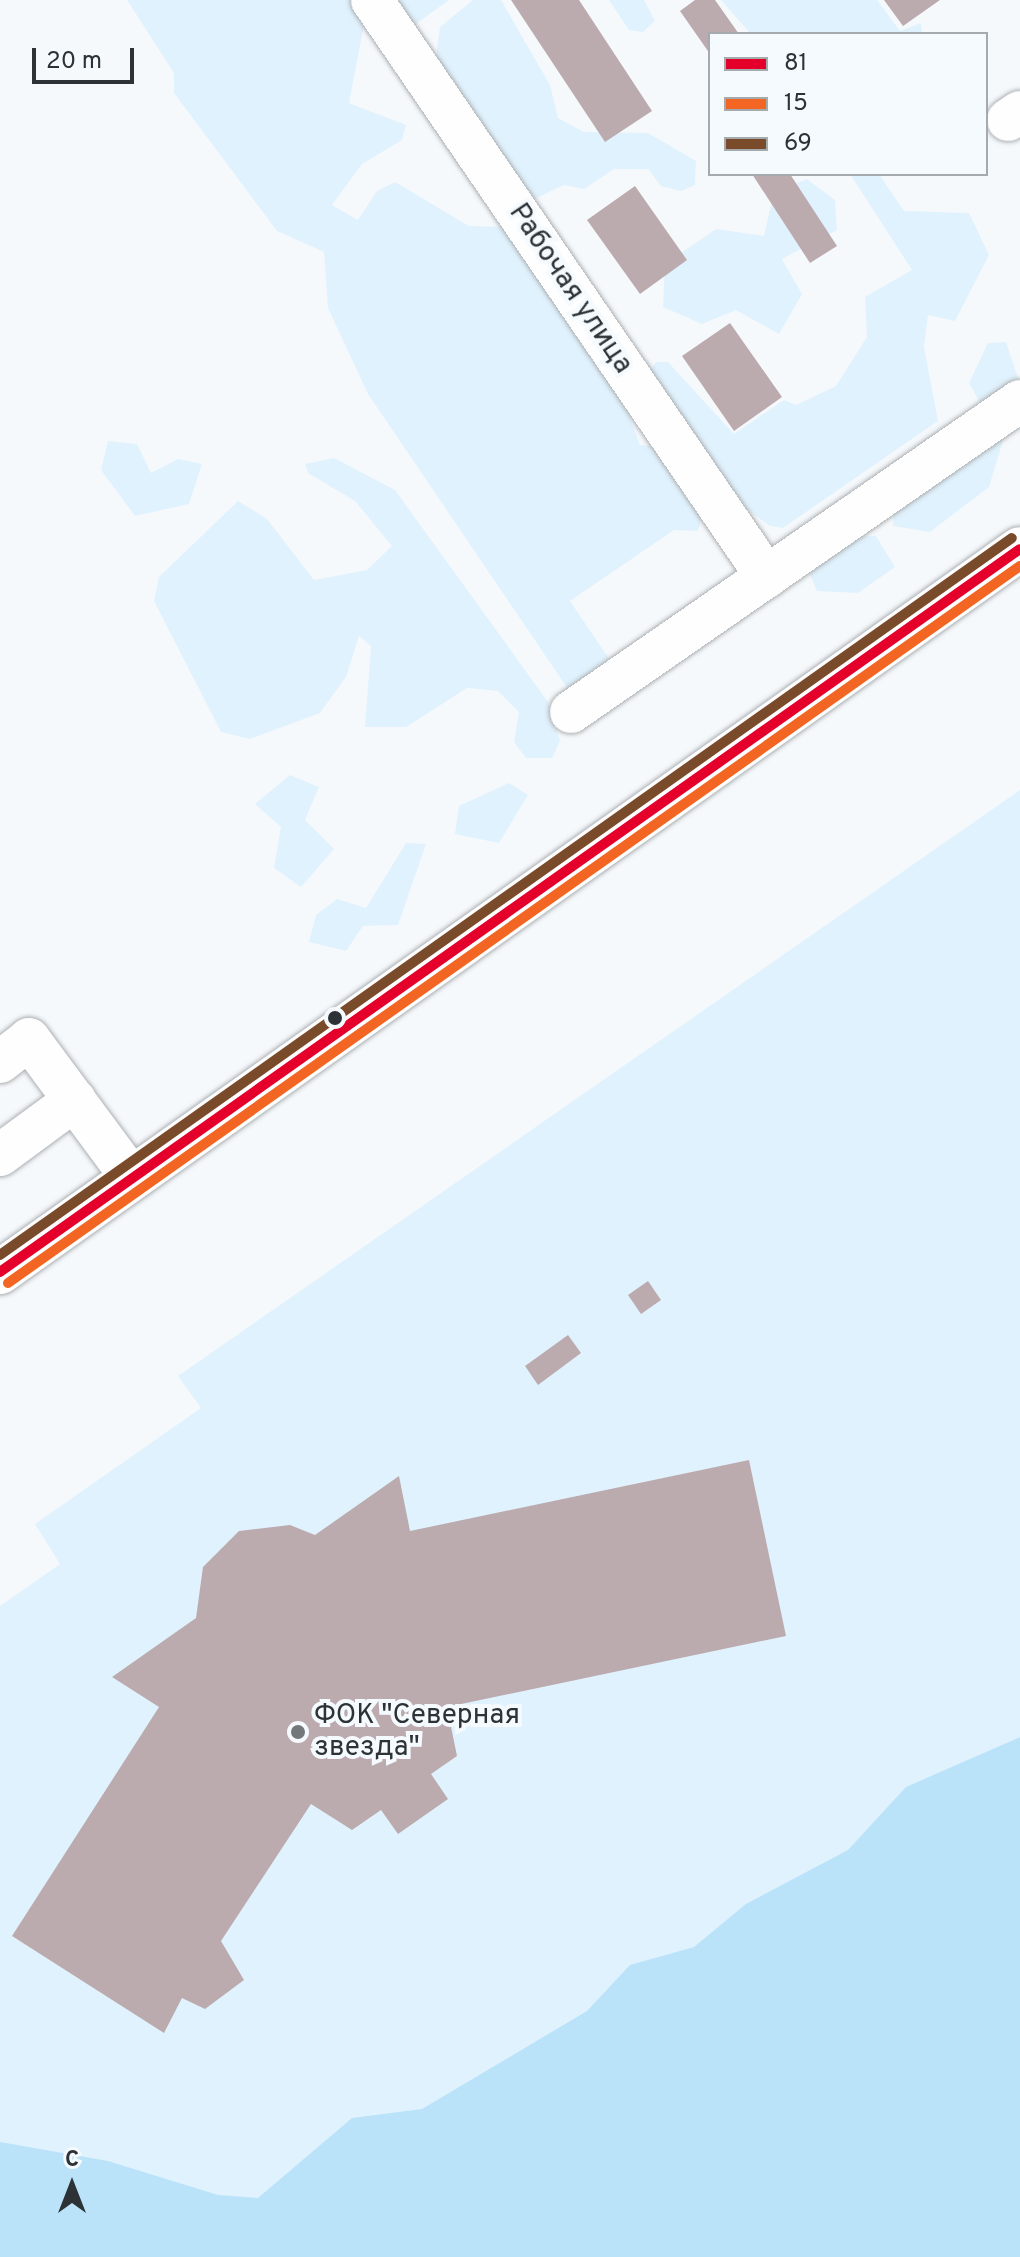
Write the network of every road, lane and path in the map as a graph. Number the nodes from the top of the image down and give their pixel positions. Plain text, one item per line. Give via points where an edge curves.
1 (372, 0) edge
2 (1020, 401) edge
3 (1020, 549) edge
4 (767, 577) junction
5 (571, 712) dead end
6 (0, 1062) edge
7 (75, 1100) junction
8 (0, 1155) edge
9 (132, 1178) junction
10 (0, 1272) edge

1 - 4 street, Рабочая улица
2 - 4 street
3 - 9 main road
4 - 5 street
6 - 7 street via 29,1039
7 - 8 street
7 - 9 street
9 - 10 main road

